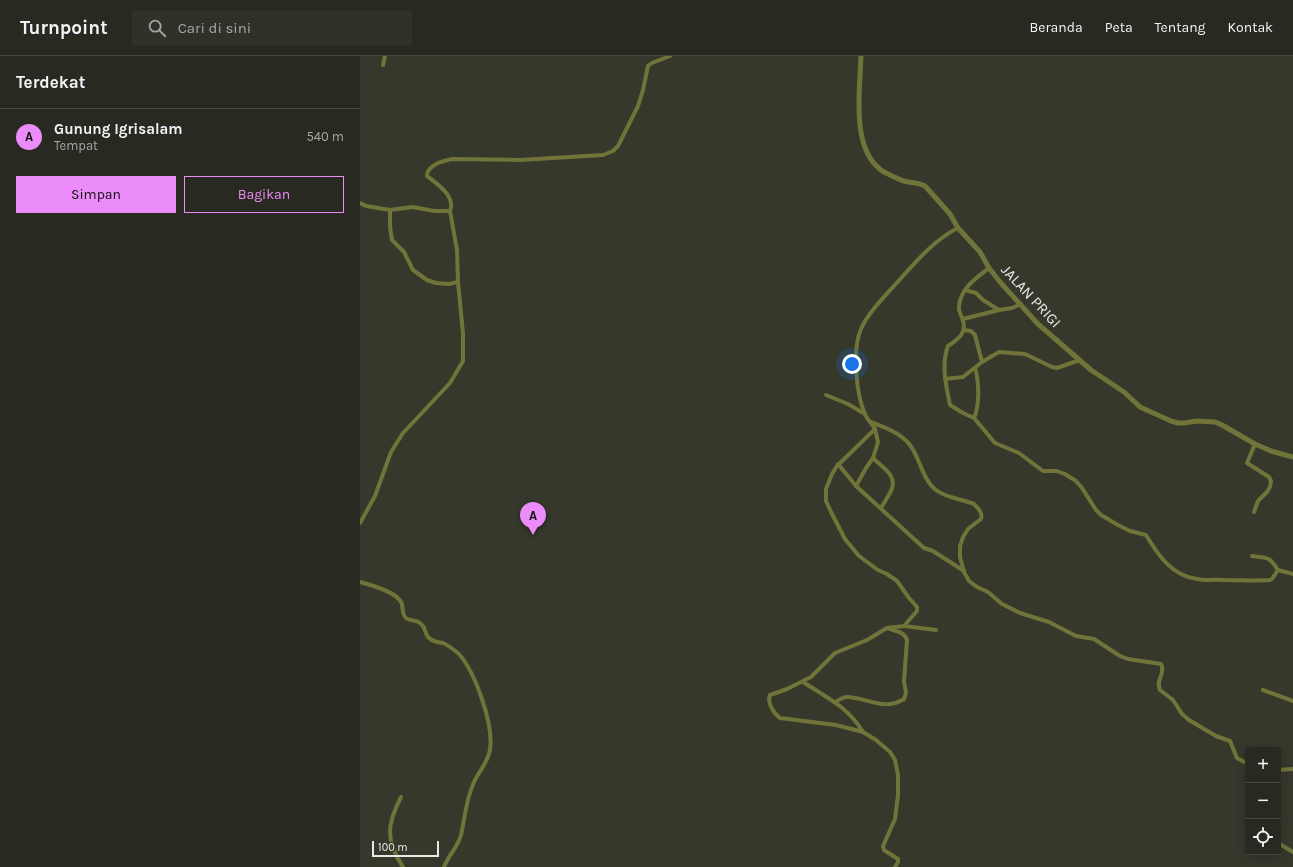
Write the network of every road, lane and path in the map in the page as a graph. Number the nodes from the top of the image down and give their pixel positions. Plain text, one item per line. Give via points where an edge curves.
1 (385, 56) edge
2 (670, 56) edge
3 (861, 56) edge
4 (383, 65) dead end
5 (360, 203) edge
6 (390, 210) junction
7 (450, 211) junction
8 (958, 228) junction
9 (989, 268) junction
10 (458, 282) junction
11 (965, 290) junction
12 (1020, 304) junction
13 (999, 310) junction
14 (963, 319) junction
15 (964, 330) junction
16 (1080, 360) junction
17 (982, 362) junction
18 (975, 368) junction
19 (945, 379) junction
20 (826, 395) dead end
21 (865, 414) junction
22 (974, 418) junction
23 (870, 421) junction
24 (874, 429) junction
25 (1254, 444) junction
26 (873, 458) junction
27 (1293, 458) edge
28 (838, 464) junction
29 (856, 486) junction
30 (881, 508) junction
31 (1254, 512) dead end
32 (360, 523) edge
33 (1252, 556) dead end
34 (1278, 570) junction
35 (964, 572) junction
36 (1293, 574) edge
37 (360, 582) edge
38 (904, 626) junction
39 (887, 628) junction
40 (936, 630) dead end
41 (803, 682) junction
42 (1263, 690) dead end
43 (1293, 701) edge
44 (835, 702) junction
45 (863, 732) junction
46 (1245, 762) edge
47 (1293, 769) edge
48 (1281, 770) edge
49 (401, 797) dead end
50 (1281, 845) edge
51 (1293, 852) edge
52 (403, 867) edge
53 (444, 867) edge
54 (895, 867) edge

1 - 4 street
2 - 7 street via 648,66 638,106 613,151 603,155 520,160 452,159 442,161 431,168 426,172 427,176 446,191
3 - 8 street, JALAN PRIGI via 860,123 866,153 883,171 905,182 925,186 950,214
5 - 6 street
6 - 7 street via 414,207
6 - 10 street via 392,240 404,252 413,270 436,284
7 - 10 street via 457,250
8 - 9 street, JALAN PRIGI via 980,252
8 - 21 street via 939,240 910,268 861,330 856,371
9 - 11 street
9 - 12 street, JALAN PRIGI
10 - 32 street via 463,361 450,383 403,433 391,452 380,484
11 - 13 street via 976,293
11 - 14 street via 959,305
12 - 13 street
12 - 16 street, JALAN PRIGI via 1043,329
13 - 14 street
14 - 15 street
15 - 17 street via 975,335
15 - 19 street via 962,336 946,350
16 - 17 street via 1057,368 1025,354 998,352
16 - 25 street, JALAN PRIGI via 1140,407 1178,423 1215,422
17 - 18 street
18 - 19 street via 963,377
18 - 22 street via 978,406
19 - 22 street via 950,404
20 - 21 street
21 - 23 street
22 - 34 street via 995,443 1019,453 1043,471 1065,474 1076,481 1096,510 1118,526 1146,535 1168,566 1180,574 1201,580 1267,580 1272,579
23 - 24 street
23 - 35 street via 907,441 935,489 974,504 978,508 981,520 968,529 960,546
24 - 26 street via 878,442
24 - 28 street
25 - 27 street, JALAN PRIGI
25 - 31 street via 1247,463 1269,478 1271,484 1268,492 1258,501
26 - 29 street
26 - 30 street via 893,479 893,488
28 - 29 street
28 - 38 street via 826,489 828,507 845,539 859,556 897,581 917,606 918,611
29 - 30 street
30 - 35 street via 924,548
33 - 34 street via 1272,560
34 - 36 street
35 - 46 street via 969,581 977,587 1020,613 1049,622 1076,636 1094,639 1128,659 1161,664 1162,670 1158,681 1160,690 1173,700 1189,720 1230,741 1237,758
37 - 53 street via 395,596 402,604 406,618 422,624 431,640 457,652 470,669 487,712 489,755 473,782 461,836
38 - 39 street
38 - 40 street
39 - 41 street via 867,640 835,653
39 - 44 street via 903,634 907,640 904,699 887,704 846,697
41 - 44 street
41 - 45 street via 769,696 778,717 836,725
42 - 43 street
44 - 45 street via 850,713
45 - 54 street via 887,749 895,760 898,775 896,813 883,846 884,850 898,859
47 - 48 street
49 - 52 street via 393,812 390,835
50 - 51 street

